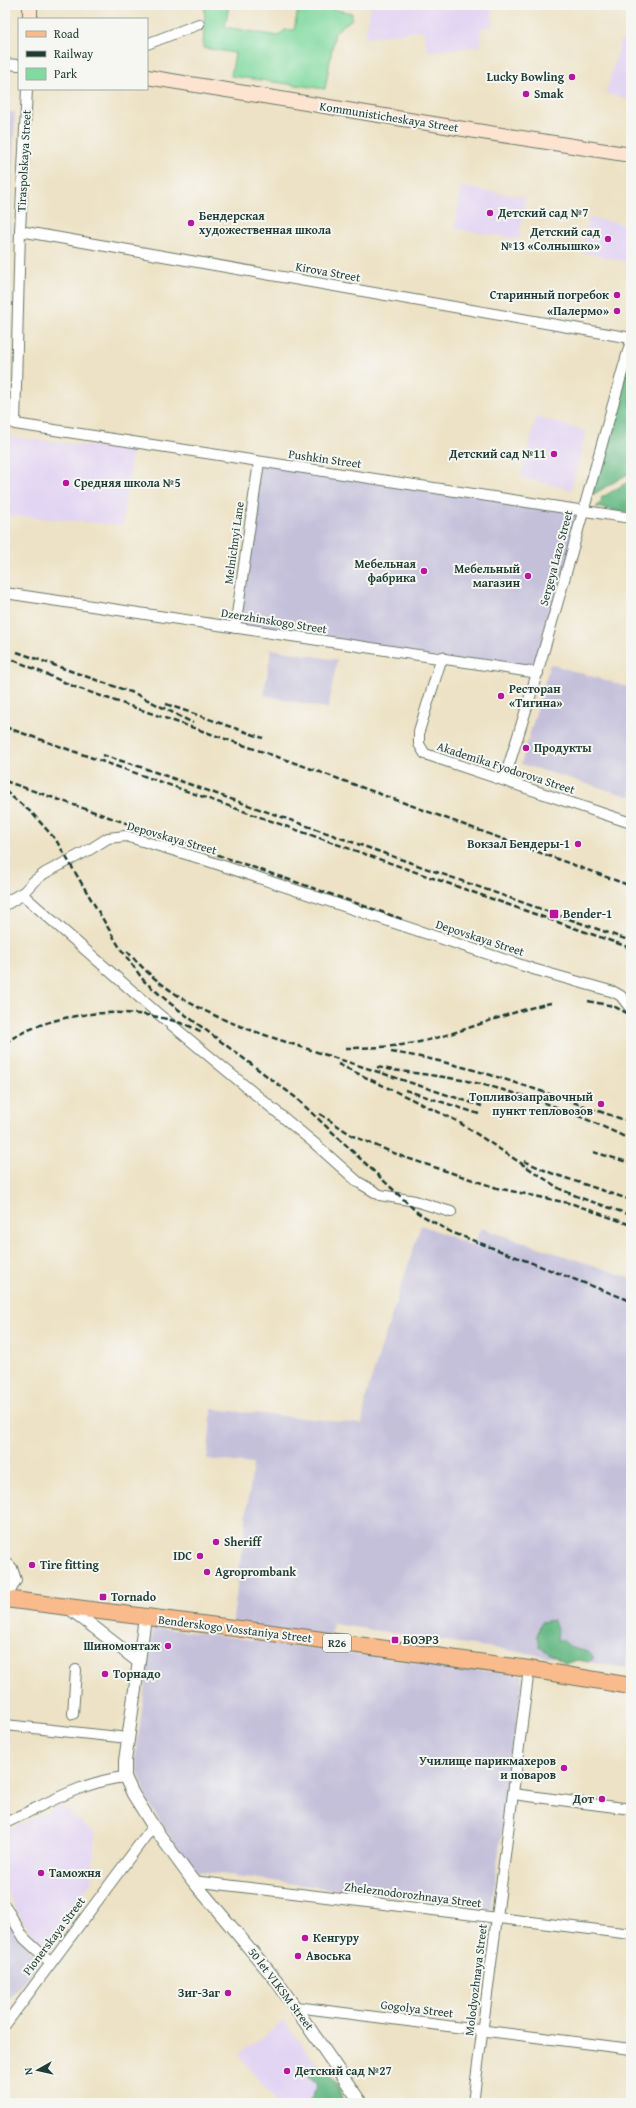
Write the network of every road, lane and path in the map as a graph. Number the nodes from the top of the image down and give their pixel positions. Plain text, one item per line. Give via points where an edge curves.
1 (30, 5) edge
2 (30, 18) edge
3 (199, 24) dead end
4 (148, 44) edge
5 (5, 64) edge
6 (18, 65) edge
7 (148, 77) edge
8 (27, 90) edge
9 (631, 155) edge
10 (20, 231) junction
11 (631, 338) edge
12 (631, 341) edge
13 (15, 424) joint
14 (258, 462) junction
15 (582, 509) junction
16 (631, 518) edge
17 (5, 593) edge
18 (235, 628) junction
19 (442, 658) junction
20 (538, 673) junction
21 (504, 780) junction
22 (631, 823) edge
23 (22, 894) junction
24 (5, 904) edge
25 (631, 1009) edge
26 (451, 1212) dead end
27 (5, 1561) edge
28 (6, 1599) edge
29 (69, 1608) junction
30 (145, 1618) junction
31 (139, 1662) junction
32 (529, 1669) junction
33 (76, 1670) dead end
34 (631, 1686) edge
35 (73, 1714) dead end
36 (5, 1725) edge
37 (128, 1738) junction
38 (125, 1777) junction
39 (513, 1794) junction
40 (631, 1809) edge
41 (5, 1823) edge
42 (154, 1826) junction
43 (193, 1881) junction
44 (5, 1906) edge
45 (497, 1919) junction
46 (631, 1934) edge
47 (50, 1962) junction
48 (296, 2007) junction
49 (5, 2025) edge
50 (482, 2031) junction
51 (631, 2049) edge
52 (361, 2103) edge
53 (473, 2103) edge

1 - 2 main road
3 - 4 street
5 - 6 street
7 - 9 main road, Kommunisticheskaya Street
8 - 10 street, Tiraspolskaya Street
10 - 11 street, Kirova Street
10 - 13 street, Tiraspolskaya Street
12 - 15 street, Sergeya Lazo Street
13 - 14 street, Pushkin Street
14 - 15 street, Pushkin Street
14 - 18 street, Melnichnyi Lane
15 - 16 street, Pushkin Street
15 - 20 street, Sergeya Lazo Street
17 - 18 street, Dzerzhinskogo Street
18 - 19 street, Dzerzhinskogo Street
19 - 20 street, Dzerzhinskogo Street
19 - 21 street, Akademika Fyodorova Street via 419,731 421,750 430,756
20 - 21 street, Sergeya Lazo Street
21 - 22 street, Akademika Fyodorova Street
23 - 24 street
23 - 25 street, Depovskaya Street via 45,873 108,838 126,836 533,969 614,992 621,996
23 - 26 street via 156,1012 358,1182 380,1195 415,1201
27 - 28 street via 12,1568 16,1580
28 - 29 main road, Benderskogo Vosstaniya Street / R26
29 - 30 main road, Benderskogo Vosstaniya Street / R26
29 - 31 street
30 - 31 street
30 - 32 main road, Benderskogo Vosstaniya Street / R26 via 232,1627
31 - 37 street
32 - 34 main road, Benderskogo Vosstaniya Street / R26
32 - 39 street, Molodyozhnaya Street
33 - 35 street
36 - 37 street
37 - 38 street
38 - 41 street via 101,1781
38 - 42 street, 50 let VLKSM Street via 132,1794
39 - 40 street
39 - 45 street, Molodyozhnaya Street
42 - 43 street, 50 let VLKSM Street
42 - 47 street, Pionerskaya Street
43 - 45 street, Zheleznodorozhnaya Street
43 - 48 street, 50 let VLKSM Street
44 - 47 street via 24,1938
45 - 46 street, Zheleznodorozhnaya Street
45 - 50 street, Molodyozhnaya Street
47 - 49 street, Pionerskaya Street
48 - 50 street, Gogolya Street
48 - 52 street, 50 let VLKSM Street
50 - 51 street, Gogolya Street
50 - 53 street, Molodyozhnaya Street

